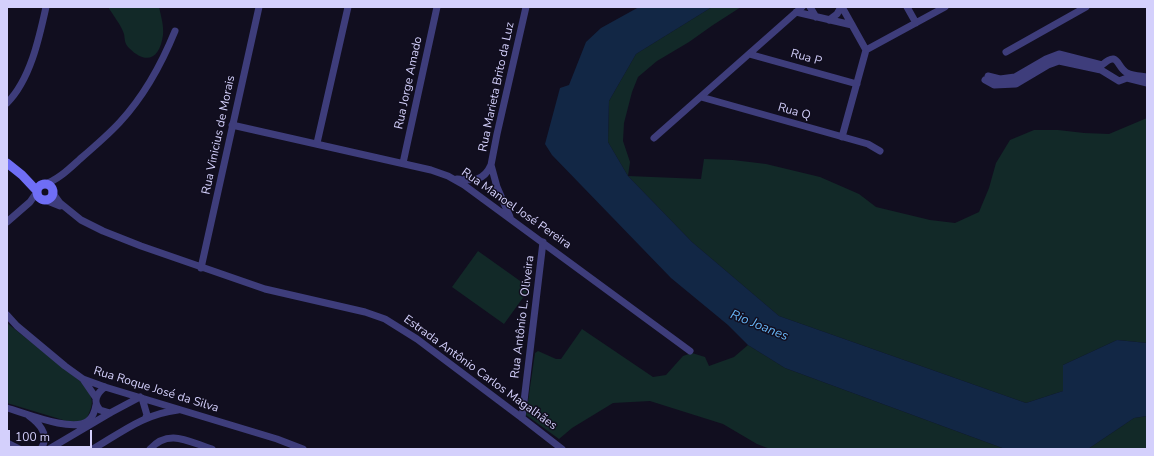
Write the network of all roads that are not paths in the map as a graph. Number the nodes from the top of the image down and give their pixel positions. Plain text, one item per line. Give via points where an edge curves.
1 (46, 7) edge
2 (258, 7) edge
3 (348, 7) edge
4 (437, 7) edge
5 (526, 7) edge
6 (810, 7) edge
7 (841, 7) edge
8 (907, 7) edge
9 (945, 7) edge
10 (1086, 7) edge
11 (799, 10) edge
12 (816, 17) junction
13 (829, 20) junction
14 (916, 23) junction
15 (852, 25) junction
16 (175, 31) dead end
17 (866, 50) junction
18 (1006, 52) dead end
19 (749, 54) junction
20 (1102, 67) junction
21 (1127, 75) junction
22 (1147, 77) edge
23 (987, 78) dead end
24 (1147, 83) edge
25 (856, 84) junction
26 (701, 97) junction
27 (7, 103) edge
28 (232, 125) junction
29 (842, 136) junction
30 (654, 138) dead end
31 (317, 144) junction
32 (880, 151) dead end
33 (7, 163) edge
34 (403, 163) junction
35 (491, 165) junction
36 (62, 174) junction
37 (455, 179) junction
38 (40, 188) junction
39 (52, 192) junction
40 (45, 200) junction
41 (25, 208) junction
42 (66, 209) junction
43 (510, 218) junction
44 (7, 221) edge
45 (543, 242) junction
46 (201, 268) junction
47 (7, 315) edge
48 (7, 318) edge
49 (17, 326) junction
50 (690, 351) dead end
51 (83, 379) junction
52 (105, 387) junction
53 (119, 391) junction
54 (141, 398) junction
55 (96, 401) junction
56 (160, 403) junction
57 (7, 408) edge
58 (120, 408) junction
59 (182, 410) junction
60 (24, 413) junction
61 (110, 413) junction
62 (155, 414) junction
63 (146, 417) junction
64 (524, 419) junction
65 (58, 423) junction
66 (45, 435) junction
67 (64, 440) junction
68 (7, 443) edge
69 (56, 445) junction
70 (19, 449) edge
71 (41, 449) edge
72 (49, 449) edge
73 (93, 449) edge
74 (150, 449) edge
75 (212, 449) edge
76 (303, 449) edge
77 (562, 449) edge

1 - 27 street via 28,70
2 - 28 street, Rua Vinicius de Morais
3 - 31 street
4 - 34 street, Rua Jorge Amado
5 - 35 street, Rua Marieta Brito da Luz
6 - 12 street
7 - 13 street
7 - 15 street
8 - 14 street
9 - 14 street
10 - 18 street
11 - 12 street
11 - 19 street
12 - 13 street
13 - 15 street
14 - 17 street
15 - 17 street
16 - 36 street via 137,102 107,135
17 - 25 street
19 - 25 street, Rua P
19 - 26 street
20 - 21 street via 1119,80
20 - 21 street via 1108,60 1117,60
20 - 23 street via 1059,61 1016,84 994,85
21 - 22 street
21 - 24 street
25 - 29 street
26 - 29 street, Rua Q
26 - 30 street
28 - 31 street, Rua Manoel José Pereira
28 - 46 street, Rua Vinicius de Morais
29 - 32 street, Rua Q via 868,144
31 - 34 street, Rua Manoel José Pereira
33 - 38 street
34 - 37 street, Rua Manoel José Pereira
35 - 37 street via 486,174 479,179
35 - 43 street, Rua Marieta Brito da Luz
36 - 38 street
36 - 39 street
37 - 43 street, Rua Manoel José Pereira
38 - 39 street via 49,186
38 - 40 street via 38,196
38 - 41 street
39 - 40 street
39 - 42 street, Estrada Antônio Carlos Magalhães
40 - 41 street
40 - 42 street, Estrada Antônio Carlos Magalhães
41 - 44 street
42 - 46 street, Estrada Antônio Carlos Magalhães via 103,231
43 - 45 street, Rua Manoel José Pereira
45 - 50 street, Rua Manoel José Pereira
45 - 64 street, Rua Antônio L. Oliveira
46 - 64 street, Estrada Antônio Carlos Magalhães via 265,289 365,312 385,320 412,335
47 - 49 street, Rua Roque José da Silva
48 - 49 street, Rua Roque José da Silva
49 - 51 street, Rua Roque José da Silva
51 - 52 street, Rua Roque José da Silva
51 - 55 street
52 - 53 street, Rua Roque José da Silva
52 - 55 street via 98,392
53 - 54 street, Rua Roque José da Silva
53 - 58 street
54 - 56 street, Rua Roque José da Silva
54 - 58 street
54 - 63 street
55 - 61 street via 103,412
55 - 65 street via 95,412 88,421 73,426
56 - 59 street, Rua Roque José da Silva
56 - 62 street
56 - 63 street
57 - 60 street
58 - 61 street
59 - 62 street
59 - 76 street, Rua Roque José da Silva
60 - 65 street
60 - 66 street via 40,424
61 - 67 street
62 - 63 street
63 - 73 street
64 - 77 street, Estrada Antônio Carlos Magalhães
65 - 66 street via 48,425
65 - 67 street via 65,430
66 - 69 street via 50,444
66 - 71 street
67 - 69 street
68 - 70 street
69 - 72 street
74 - 75 street via 160,440 171,437

